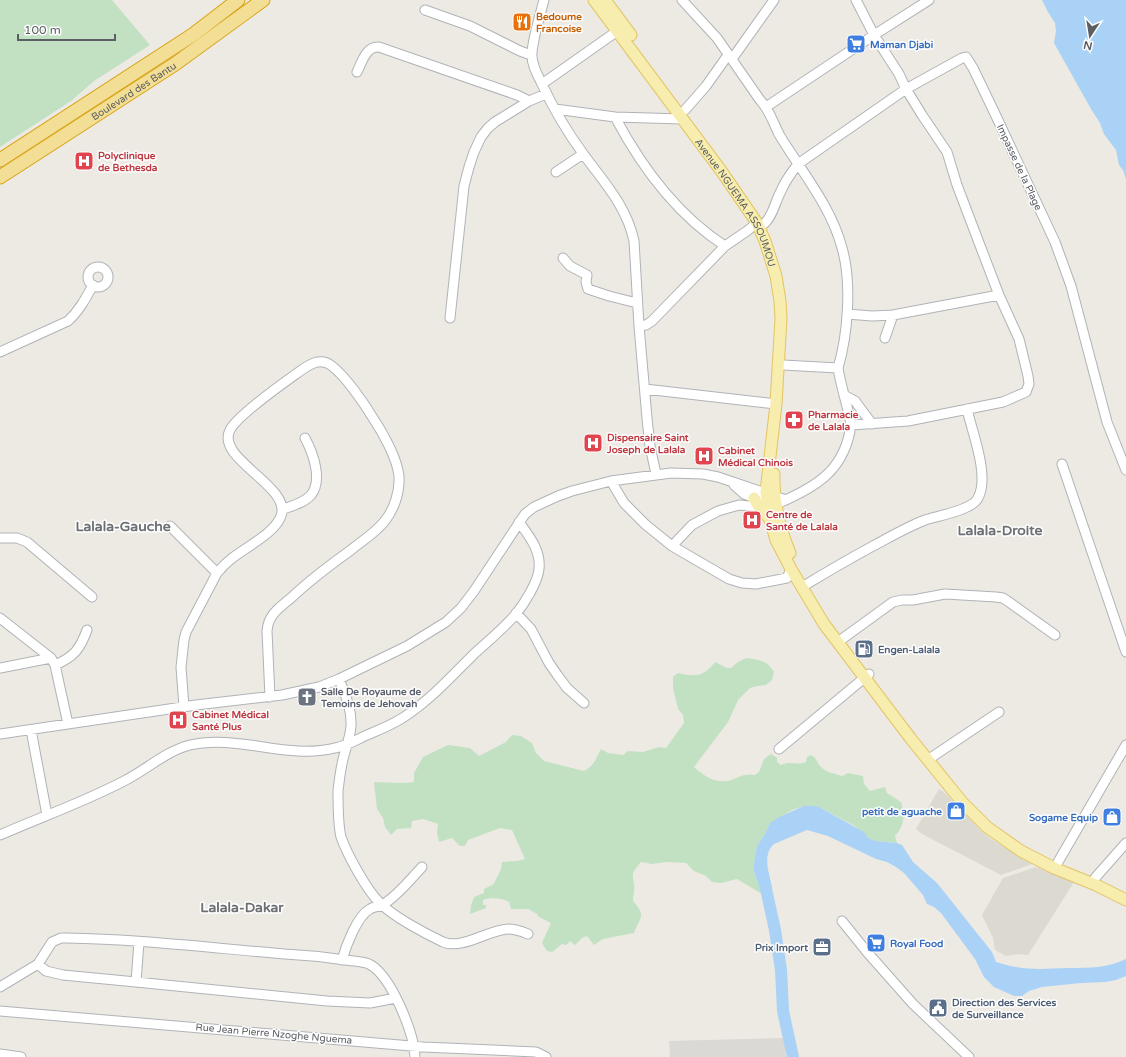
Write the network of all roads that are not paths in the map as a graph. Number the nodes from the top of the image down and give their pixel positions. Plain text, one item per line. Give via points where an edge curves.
1 (238, 0) edge
2 (263, 0) edge
3 (544, 0) edge
4 (594, 0) edge
5 (605, 0) edge
6 (682, 0) edge
7 (774, 0) edge
8 (856, 0) edge
9 (929, 0) edge
10 (425, 10) dead end
11 (621, 28) junction
12 (874, 35) junction
13 (531, 55) junction
14 (730, 57) junction
15 (357, 72) dead end
16 (542, 84) junction
17 (906, 89) junction
18 (546, 94) junction
19 (529, 101) junction
20 (766, 107) junction
21 (555, 109) junction
22 (684, 114) junction
23 (615, 117) junction
24 (583, 154) junction
25 (0, 160) edge
26 (798, 164) junction
27 (556, 172) dead end
28 (0, 177) edge
29 (760, 223) junction
30 (724, 246) junction
31 (563, 258) dead end
32 (93, 285) dead end
33 (999, 295) junction
34 (637, 303) junction
35 (847, 314) junction
36 (893, 315) junction
37 (450, 318) dead end
38 (639, 326) junction
39 (885, 338) dead end
40 (0, 352) edge
41 (783, 365) junction
42 (838, 368) junction
43 (645, 389) junction
44 (844, 395) junction
45 (776, 404) junction
46 (967, 409) junction
47 (872, 424) junction
48 (851, 425) junction
49 (305, 438) dead end
50 (774, 439) junction
51 (1062, 464) dead end
52 (1126, 470) edge
53 (656, 474) junction
54 (611, 481) junction
55 (730, 481) junction
56 (769, 500) junction
57 (283, 509) junction
58 (519, 522) junction
59 (170, 526) dead end
60 (0, 538) edge
61 (672, 546) junction
62 (791, 569) junction
63 (218, 573) junction
64 (804, 586) junction
65 (92, 597) dead end
66 (516, 614) junction
67 (0, 618) edge
68 (87, 630) dead end
69 (1056, 635) dead end
70 (842, 639) junction
71 (1126, 652) edge
72 (53, 661) junction
73 (0, 668) edge
74 (867, 676) junction
75 (339, 679) junction
76 (270, 697) junction
77 (584, 703) dead end
78 (184, 707) junction
79 (999, 712) dead end
80 (68, 724) junction
81 (31, 730) junction
82 (0, 734) edge
83 (347, 744) junction
84 (1126, 745) edge
85 (780, 749) dead end
86 (932, 757) junction
87 (47, 815) junction
88 (0, 834) edge
89 (1126, 843) edge
90 (1058, 862) junction
91 (422, 868) dead end
92 (1095, 878) junction
93 (1126, 894) edge
94 (1126, 900) edge
95 (383, 906) junction
96 (842, 921) dead end
97 (528, 934) dead end
98 (139, 942) junction
99 (342, 960) junction
100 (38, 964) junction
101 (136, 982) junction
102 (0, 987) edge
103 (396, 998) junction
104 (0, 1011) edge
105 (414, 1046) junction
106 (0, 1054) edge
107 (22, 1057) edge
108 (415, 1057) edge
109 (546, 1057) edge
110 (969, 1057) edge

1 - 25 highway, Boulevard des Bantu via 194,34
2 - 28 highway, Boulevard des Bantu via 175,64
3 - 13 street
4 - 11 main road, Avenue NGUEMA ASSOUMOU
5 - 11 main road, Avenue NGUEMA ASSOUMOU
6 - 14 street via 717,38
7 - 14 street
8 - 12 street
9 - 12 street
10 - 13 street via 470,26
11 - 16 street
11 - 22 main road, Avenue NGUEMA ASSOUMOU
12 - 17 street
12 - 20 street
13 - 16 street
14 - 20 street
14 - 22 street
15 - 19 street via 368,51 375,46
16 - 18 street
17 - 26 street, Impasse de la Plage
17 - 33 street via 946,152
17 - 52 street, Impasse de la Plage via 962,58 966,57 970,62 1055,242 1071,286 1107,422
18 - 19 street
18 - 21 street
19 - 37 street via 488,128 470,162 461,208
20 - 26 street
21 - 23 street
21 - 24 street
22 - 23 street
22 - 29 main road, Avenue NGUEMA ASSOUMOU via 722,172
23 - 30 street via 641,160 671,200
24 - 27 street
24 - 34 street via 625,213 631,227
26 - 29 street, Impasse de la Plage via 780,191 768,220
26 - 35 street via 826,209 842,248 846,272
29 - 30 street
29 - 41 main road, Avenue NGUEMA ASSOUMOU via 776,254 786,303
29 - 45 main road, Avenue NGUEMA ASSOUMOU via 776,276 780,301
30 - 38 street via 652,321
31 - 34 street via 570,266 587,275 588,289
32 - 40 street via 85,301 68,321
33 - 36 street
33 - 46 street via 1019,339 1029,384 1026,392 1009,399
34 - 38 street
35 - 36 street
35 - 42 street
36 - 39 street
38 - 43 street
41 - 42 street
41 - 50 main road, Avenue NGUEMA ASSOUMOU
42 - 44 street
43 - 45 street
43 - 53 street via 650,446
44 - 47 street via 855,401
44 - 48 street
45 - 50 main road, Avenue NGUEMA ASSOUMOU
46 - 47 street via 908,421
46 - 64 street via 981,467 982,480 978,500 902,531
47 - 48 street
48 - 56 street via 842,456 828,474 802,493
49 - 57 street via 315,461 316,485 306,499
50 - 56 main road
51 - 71 street
53 - 54 street
53 - 55 street via 703,474
54 - 58 street via 558,496 534,507
54 - 61 street via 624,503
55 - 56 street
55 - 56 street via 744,494
56 - 61 street via 718,511 692,525
56 - 62 main road via 770,519 776,540
56 - 64 main road
57 - 63 street via 271,529 233,557
57 - 76 street via 274,491 233,451 229,433 231,427 246,413 310,364 320,361 331,365 341,375 380,429 396,465 399,476 398,493 393,509 384,523 302,587 270,617 267,631
58 - 66 street via 536,546 539,570
58 - 75 street via 461,608 446,622 407,646
59 - 63 street
60 - 65 street via 17,538 27,542
61 - 62 street via 729,579 742,583 774,582 787,578
62 - 64 main road
63 - 78 street via 186,632 181,667
64 - 70 main road
64 - 74 main road via 824,624
66 - 77 street via 531,629 549,663 567,688
66 - 83 street via 426,701 385,728
67 - 72 street
68 - 72 street via 73,656 66,660
69 - 70 street via 1003,598 945,594 893,602
70 - 74 main road
72 - 73 street
72 - 80 street
74 - 85 street
74 - 86 main road
74 - 94 main road via 935,770 987,827 1036,859
75 - 76 street via 301,692
75 - 83 street via 350,712 351,726
76 - 78 street
78 - 80 street
79 - 86 street
80 - 81 street
81 - 82 street
81 - 87 street
83 - 87 street via 328,750 311,751 226,743 190,745 165,756 125,781
83 - 95 street via 338,792 341,836 366,886
84 - 90 street
86 - 90 main road via 965,796 998,827 1030,849
87 - 88 street
89 - 92 street
90 - 92 main road
91 - 95 street
92 - 93 main road
95 - 97 street via 445,943 472,940 507,929 516,929
95 - 99 street via 376,906 363,914 347,943
96 - 110 street via 912,1004
98 - 99 street
98 - 100 street via 61,938 52,942
98 - 101 street
99 - 103 street via 369,964 383,976
100 - 101 street via 46,971 63,975
100 - 102 street
101 - 103 street via 333,1002 370,1003
103 - 105 street
104 - 105 street, Rue Jean Pierre Nzoghe Nguema
105 - 108 street
105 - 109 street, Rue Jean Pierre Nzoghe Nguema via 536,1052
106 - 107 street

